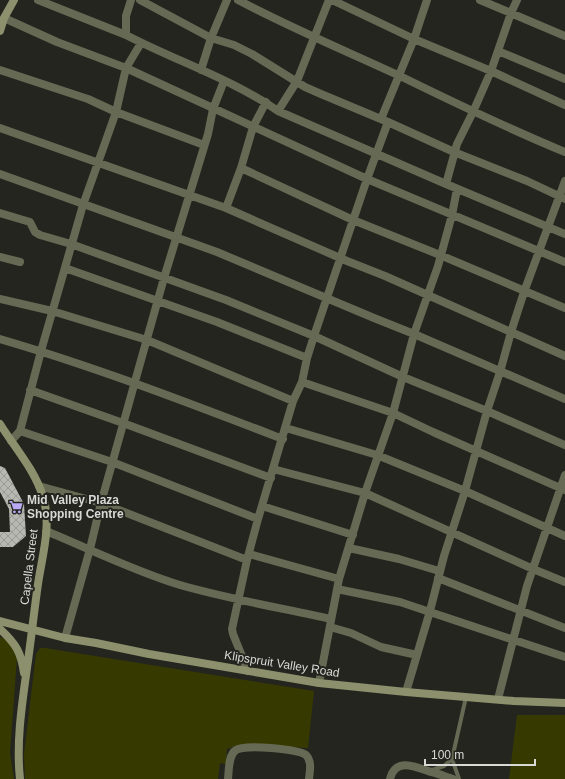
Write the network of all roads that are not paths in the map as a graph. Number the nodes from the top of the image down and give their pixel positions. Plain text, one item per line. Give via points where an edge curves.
1 (14, 0) edge
2 (38, 0) edge
3 (130, 0) edge
4 (140, 0) edge
5 (227, 0) edge
6 (238, 0) edge
7 (329, 0) edge
8 (332, 0) edge
9 (427, 0) edge
10 (480, 0) edge
11 (517, 0) edge
12 (511, 13) junction
13 (4, 18) junction
14 (0, 31) edge
15 (126, 35) junction
16 (565, 36) edge
17 (211, 38) junction
18 (315, 38) junction
19 (414, 39) junction
20 (141, 43) junction
21 (498, 51) junction
22 (126, 68) junction
23 (0, 70) edge
24 (201, 70) junction
25 (491, 71) junction
26 (399, 76) junction
27 (565, 79) edge
28 (224, 81) junction
29 (297, 81) junction
30 (266, 102) junction
31 (565, 106) edge
32 (213, 109) junction
33 (278, 111) junction
34 (116, 112) junction
35 (473, 112) junction
36 (384, 121) junction
37 (253, 127) junction
38 (0, 128) edge
39 (204, 145) junction
40 (454, 152) junction
41 (565, 152) edge
42 (376, 153) junction
43 (98, 162) junction
44 (241, 168) junction
45 (0, 174) edge
46 (367, 179) junction
47 (565, 180) edge
48 (446, 184) junction
49 (457, 189) junction
50 (190, 195) junction
51 (562, 198) edge
52 (84, 205) junction
53 (226, 208) junction
54 (0, 213) edge
55 (452, 215) junction
56 (353, 220) junction
57 (548, 226) junction
58 (565, 234) edge
59 (177, 237) junction
60 (71, 244) junction
61 (540, 251) junction
62 (440, 255) junction
63 (0, 257) edge
64 (340, 258) junction
65 (20, 262) dead end
66 (565, 262) edge
67 (65, 268) junction
68 (164, 278) junction
69 (524, 292) junction
70 (427, 294) junction
71 (0, 299) edge
72 (327, 299) junction
73 (158, 301) junction
74 (565, 308) edge
75 (52, 311) junction
76 (511, 332) junction
77 (414, 334) junction
78 (314, 336) junction
79 (0, 339) edge
80 (147, 340) junction
81 (41, 351) junction
82 (565, 356) edge
83 (307, 358) junction
84 (500, 372) junction
85 (403, 377) junction
86 (134, 382) junction
87 (302, 382) junction
88 (30, 390) junction
89 (565, 399) edge
90 (294, 401) junction
91 (487, 411) junction
92 (393, 413) junction
93 (123, 423) junction
94 (0, 424) edge
95 (286, 428) junction
96 (20, 431) junction
97 (283, 439) junction
98 (11, 441) junction
99 (565, 445) edge
100 (477, 451) junction
101 (377, 455) junction
102 (112, 462) junction
103 (273, 469) junction
104 (565, 475) edge
105 (271, 478) junction
106 (39, 486) junction
107 (563, 489) edge
108 (465, 491) junction
109 (365, 493) junction
110 (101, 503) junction
111 (262, 506) junction
112 (258, 519) junction
113 (548, 527) junction
114 (46, 531) junction
115 (452, 531) junction
116 (353, 535) junction
117 (565, 536) edge
118 (350, 548) junction
119 (90, 549) junction
120 (248, 557) junction
121 (533, 569) junction
122 (438, 574) junction
123 (340, 579) junction
124 (565, 582) edge
125 (337, 589) junction
126 (238, 600) junction
127 (430, 611) junction
128 (521, 611) junction
129 (332, 618) junction
130 (0, 621) edge
131 (330, 627) junction
132 (565, 628) edge
133 (0, 629) edge
134 (33, 629) junction
135 (65, 638) junction
136 (513, 640) junction
137 (417, 655) junction
138 (565, 656) edge
139 (248, 671) junction
140 (319, 682) junction
141 (25, 684) junction
142 (406, 692) junction
143 (466, 697) junction
144 (498, 699) junction
145 (565, 703) edge
146 (452, 759) junction
147 (429, 771) junction
148 (20, 779) edge
149 (228, 779) edge
150 (309, 779) edge
151 (390, 779) edge
152 (453, 779) edge
153 (459, 779) edge

1 - 13 main road
2 - 15 street
3 - 15 street via 126,16
4 - 17 street
5 - 17 street
6 - 18 street
7 - 18 street
8 - 19 street
9 - 19 street
10 - 12 street
11 - 12 street
12 - 16 street
12 - 21 street
13 - 14 main road
13 - 22 street via 57,42
15 - 20 street
17 - 24 street
17 - 29 street via 252,54
18 - 26 street
18 - 29 street
19 - 25 street
19 - 26 street
20 - 22 street
20 - 24 street
21 - 25 street
21 - 27 street
22 - 32 street
22 - 34 street
23 - 34 street via 88,99
24 - 28 street
25 - 31 street
25 - 35 street
26 - 35 street
26 - 36 street
28 - 30 street
28 - 32 street
29 - 33 street
29 - 36 street
30 - 33 street
30 - 37 street
32 - 37 street
32 - 39 street
33 - 42 street
34 - 39 street
34 - 43 street
35 - 40 street
35 - 41 street
36 - 40 street
36 - 42 street
37 - 44 street
37 - 46 street
38 - 43 street
39 - 50 street
40 - 48 street
40 - 51 street
42 - 46 street
42 - 48 street
43 - 50 street
43 - 52 street
44 - 53 street
44 - 56 street
45 - 52 street
46 - 55 street
46 - 56 street
47 - 51 street
48 - 49 street
49 - 55 street
49 - 57 street
50 - 53 street
50 - 59 street
51 - 57 street
52 - 59 street
52 - 60 street
53 - 64 street
54 - 60 street via 30,222 33,230 40,235
55 - 61 street
55 - 62 street
56 - 62 street
56 - 64 street
57 - 58 street
57 - 61 street
59 - 68 street
59 - 72 street
60 - 67 street
60 - 68 street
61 - 66 street
61 - 69 street
62 - 69 street
62 - 70 street
63 - 65 street
64 - 70 street
64 - 72 street
67 - 73 street
67 - 75 street
68 - 73 street
68 - 78 street
69 - 74 street
69 - 76 street
70 - 76 street
70 - 77 street
71 - 75 street
72 - 77 street
72 - 78 street
73 - 80 street
73 - 83 street
75 - 80 street
75 - 81 street
76 - 82 street
76 - 84 street
77 - 84 street
77 - 85 street
78 - 83 street
78 - 85 street
79 - 81 street
80 - 86 street
80 - 90 street
81 - 86 street
81 - 88 street
83 - 87 street
84 - 89 street
84 - 91 street
85 - 91 street
85 - 92 street
86 - 93 street
86 - 97 street
87 - 90 street
87 - 92 street
88 - 93 street
88 - 96 street
90 - 95 street
91 - 99 street
91 - 100 street
92 - 100 street
92 - 101 street
93 - 102 street
93 - 105 street
94 - 98 main road, Capella Street
95 - 97 street
95 - 101 street
96 - 98 street
96 - 102 street
97 - 103 street
98 - 106 main road, Capella Street
100 - 107 street
100 - 108 street
101 - 108 street
101 - 109 street
102 - 110 street
102 - 112 street
103 - 105 street
103 - 109 street
104 - 107 street
105 - 111 street
106 - 110 street
106 - 114 main road, Capella Street via 45,508
107 - 113 street
108 - 113 street
108 - 115 street
109 - 115 street
109 - 116 street
110 - 119 street
110 - 120 street
111 - 112 street
111 - 116 street
112 - 120 street
113 - 117 street
113 - 121 street
114 - 119 street
114 - 134 main road, Capella Street
115 - 121 street
115 - 122 street
116 - 118 street
118 - 122 street via 399,559
118 - 123 street
119 - 126 street via 179,585
119 - 135 street
120 - 123 street
120 - 126 street
121 - 124 street
121 - 128 street
122 - 127 street
122 - 128 street
123 - 125 street
125 - 127 street
125 - 129 street
126 - 129 street
126 - 139 street via 232,629
127 - 136 street
127 - 137 street
128 - 132 street
128 - 136 street
129 - 131 street
130 - 134 main road, Klipspruit Valley Road
131 - 137 street via 380,647
131 - 140 street
133 - 141 main road via 18,649 22,658
134 - 135 main road, Klipspruit Valley Road
134 - 141 main road, Capella Street
135 - 139 main road, Klipspruit Valley Road
136 - 138 street
136 - 144 street
137 - 142 street
139 - 140 main road, Klipspruit Valley Road
140 - 142 main road, Klipspruit Valley Road
141 - 148 main road via 18,756
142 - 143 main road, Klipspruit Valley Road
143 - 144 main road, Klipspruit Valley Road
143 - 146 lane
144 - 145 main road, Klipspruit Valley Road
146 - 147 lane via 444,766
146 - 153 lane
147 - 151 street via 413,766 402,766 393,771
147 - 152 street
149 - 150 street via 234,752 248,747 289,750 305,755 310,764

